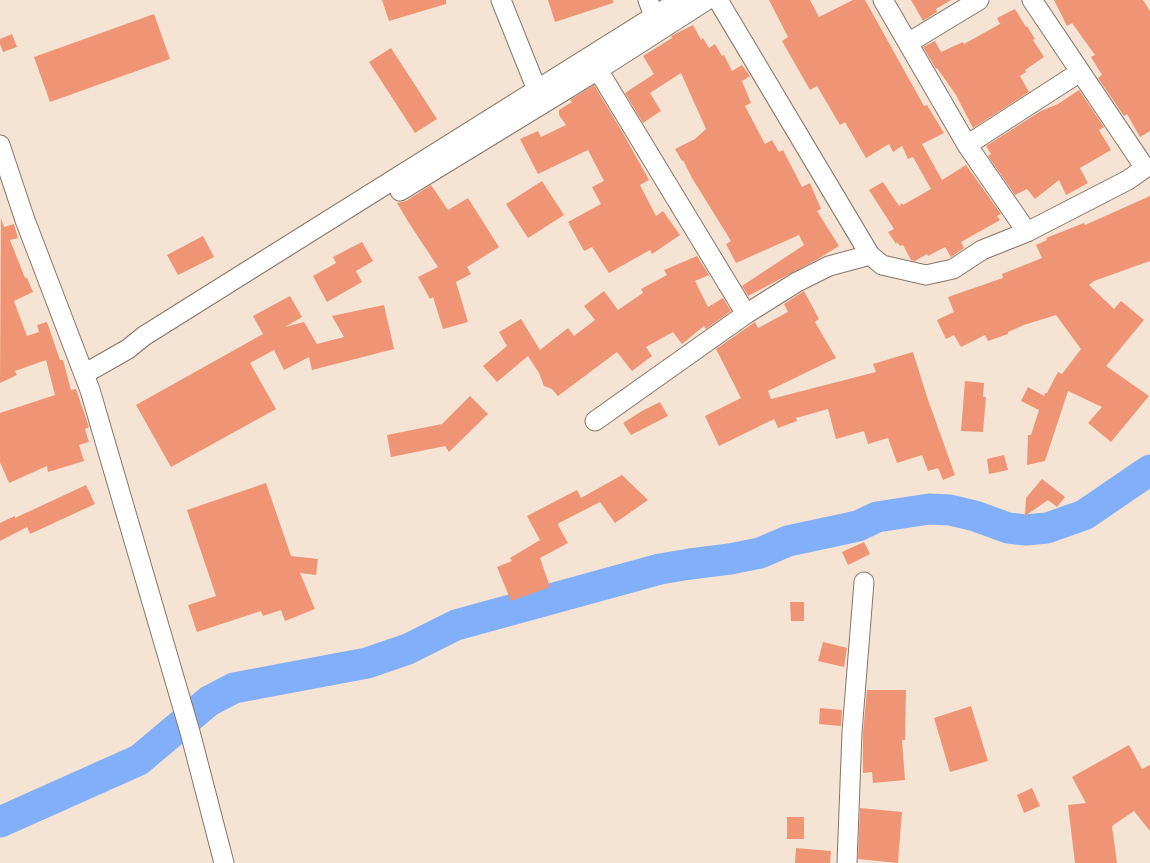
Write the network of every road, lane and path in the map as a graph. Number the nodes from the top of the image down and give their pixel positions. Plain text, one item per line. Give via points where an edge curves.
1 (500, 0) edge
2 (718, 0) edge
3 (883, 0) edge
4 (979, 0) edge
5 (1032, 0) edge
6 (692, 2) edge
7 (651, 8) edge
8 (908, 44) junction
9 (598, 70) junction
10 (1080, 72) junction
11 (537, 90) junction
12 (0, 145) edge
13 (967, 145) junction
14 (1148, 166) edge
15 (1027, 232) junction
16 (870, 254) junction
17 (239, 284) junction
18 (746, 314) junction
19 (84, 374) junction
20 (595, 421) dead end
21 (864, 582) dead end
22 (224, 863) edge
23 (847, 863) edge

1 - 11 street
2 - 16 street
3 - 8 street
4 - 8 street
5 - 10 street
6 - 7 street
6 - 9 street
7 - 11 street
8 - 13 street
9 - 17 street
9 - 18 street
10 - 13 street
10 - 14 street
11 - 17 street
12 - 19 street
13 - 15 street
14 - 15 street via 1128,180
15 - 16 street via 982,250 953,269 926,276 882,265
16 - 18 street via 829,266
17 - 19 street via 144,336
18 - 20 street
19 - 22 street via 190,732
21 - 23 street via 852,732

